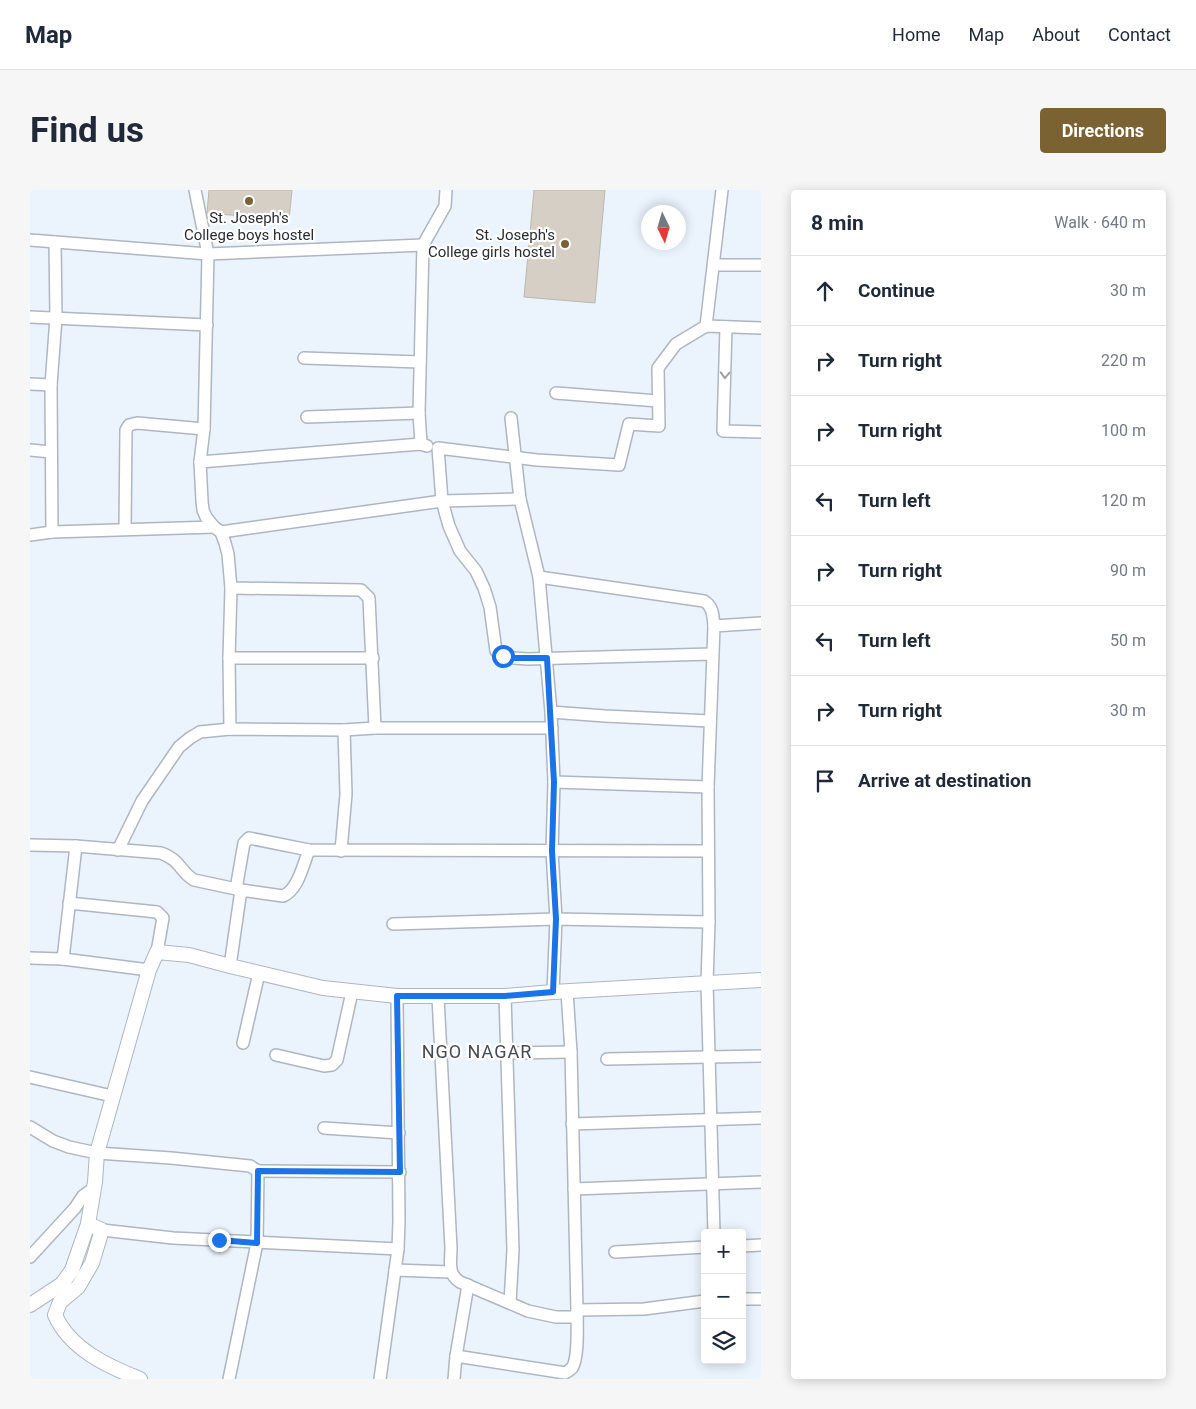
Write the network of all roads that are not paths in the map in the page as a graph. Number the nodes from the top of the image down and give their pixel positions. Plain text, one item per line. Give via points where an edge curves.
1 (195, 190) edge
2 (446, 190) edge
3 (722, 190) edge
4 (30, 240) edge
5 (56, 242) junction
6 (423, 246) junction
7 (208, 254) junction
8 (714, 265) junction
9 (761, 265) edge
10 (30, 317) edge
11 (56, 318) junction
12 (207, 325) junction
13 (706, 326) junction
14 (726, 326) junction
15 (761, 328) edge
16 (304, 358) dead end
17 (420, 362) junction
18 (30, 384) edge
19 (51, 385) junction
20 (556, 393) dead end
21 (658, 401) junction
22 (419, 413) junction
23 (307, 416) dead end
24 (512, 418) dead end
25 (204, 428) junction
26 (761, 432) edge
27 (421, 444) junction
28 (438, 448) junction
29 (30, 450) edge
30 (51, 452) junction
31 (514, 458) junction
32 (200, 462) junction
33 (520, 499) junction
34 (442, 500) junction
35 (126, 529) junction
36 (218, 529) junction
37 (52, 532) junction
38 (30, 535) edge
39 (539, 577) junction
40 (231, 588) junction
41 (761, 623) edge
42 (714, 626) junction
43 (712, 654) junction
44 (229, 658) junction
45 (373, 658) junction
46 (547, 658) junction
47 (551, 712) junction
48 (710, 721) junction
49 (375, 728) junction
50 (552, 728) junction
51 (230, 729) junction
52 (344, 730) junction
53 (554, 782) junction
54 (708, 787) junction
55 (30, 845) edge
56 (76, 846) junction
57 (118, 850) junction
58 (309, 850) junction
59 (341, 851) junction
60 (552, 851) junction
61 (708, 852) junction
62 (239, 890) junction
63 (69, 903) junction
64 (556, 919) junction
65 (709, 922) junction
66 (393, 924) dead end
67 (157, 952) junction
68 (30, 958) edge
69 (63, 959) junction
70 (230, 966) junction
71 (149, 970) junction
72 (259, 973) junction
73 (761, 980) edge
74 (707, 983) junction
75 (560, 991) junction
76 (352, 992) junction
77 (397, 996) junction
78 (505, 996) junction
79 (438, 997) junction
80 (243, 1043) dead end
81 (571, 1052) junction
82 (506, 1054) junction
83 (276, 1055) dead end
84 (761, 1056) edge
85 (709, 1057) junction
86 (607, 1059) dead end
87 (30, 1077) edge
88 (112, 1096) junction
89 (761, 1118) edge
90 (711, 1120) junction
91 (572, 1124) junction
92 (30, 1126) edge
93 (324, 1128) dead end
94 (399, 1133) junction
95 (97, 1153) junction
96 (258, 1171) junction
97 (400, 1172) junction
98 (761, 1182) edge
99 (713, 1184) junction
100 (94, 1188) junction
101 (574, 1189) junction
102 (88, 1224) junction
103 (714, 1229) edge
104 (102, 1230) junction
105 (257, 1243) junction
106 (761, 1245) edge
107 (746, 1246) edge
108 (701, 1247) edge
109 (398, 1249) junction
110 (616, 1252) dead end
111 (30, 1256) edge
112 (395, 1270) junction
113 (450, 1272) junction
114 (468, 1285) junction
115 (761, 1299) edge
116 (746, 1300) edge
117 (36, 1302) edge
118 (701, 1302) edge
119 (510, 1303) junction
120 (577, 1313) junction
121 (456, 1356) junction
122 (518, 1367) junction
123 (140, 1379) edge
124 (229, 1379) edge
125 (380, 1379) edge
126 (454, 1379) edge
127 (517, 1379) edge

1 - 7 street
2 - 6 street via 445,206
3 - 8 street
4 - 5 street
5 - 7 street
5 - 11 street
6 - 7 street
6 - 17 street
7 - 12 street
8 - 9 street
8 - 13 street
10 - 11 street
11 - 12 street
11 - 19 street
12 - 25 street
13 - 14 street
13 - 21 street via 676,344 658,368
14 - 15 street
14 -> 26 street via 723,431
16 - 17 street
17 - 22 street
18 - 19 street
19 - 30 street
20 - 21 street
21 - 31 street via 659,426 629,424 619,465
22 - 23 street
22 - 27 street
24 - 31 street
25 - 32 street
25 - 35 street via 129,425 126,430
27 - 28 street
27 - 32 street
28 - 31 street
28 - 34 street
29 - 30 street
30 - 37 street
31 - 33 street
32 - 36 street via 203,510
33 - 34 street
33 - 39 street
34 - 36 street
34 - 46 street via 460,551 476,571 484,588 496,651 510,658
35 - 36 street
35 - 37 street
36 - 40 street via 228,554
37 - 38 street
39 - 42 street via 704,601 712,611
39 - 46 street
40 - 44 street
40 - 45 street via 361,590 369,598
41 - 42 street
42 - 43 street
43 - 46 street
43 - 48 street
44 - 45 street
44 - 51 street
45 - 49 street
46 - 47 street
47 - 48 street
47 - 50 street
48 - 54 street
49 - 50 street
49 - 52 street
50 - 53 street
51 - 52 street
51 - 57 street via 200,732 179,747 142,801
52 - 59 street via 346,794
53 - 54 street
53 - 60 street
54 - 61 street
55 - 56 street
56 - 57 street
56 - 63 street
57 - 62 street via 172,857 194,880
58 - 59 street
58 - 62 street via 288,894
58 - 62 street via 249,838 244,843
59 - 60 street
60 - 61 street
60 - 64 street
61 - 65 street
62 - 70 street
63 - 67 street via 157,912 163,918
63 - 69 street
64 - 65 street
64 - 66 street
64 - 75 street
65 - 74 street
67 - 70 street via 189,955
67 - 71 street
68 - 69 street
69 - 71 street
70 - 72 street
71 - 88 street
72 - 76 street
72 - 80 street
73 - 74 street
74 - 75 street
74 - 85 street
75 - 78 street
75 - 81 street
76 - 77 street
76 - 83 street via 337,1060 332,1065
77 - 79 street
77 - 94 street
78 - 79 street
78 - 82 street
79 - 113 street
81 - 82 street
81 - 91 street
82 - 119 street via 513,1250
84 - 85 street
85 - 86 street
85 - 90 street
87 - 88 street
88 - 95 street
89 - 90 street
90 - 91 street
90 - 99 street
91 - 101 street
92 - 95 street via 53,1141
93 - 94 street
94 - 97 street
95 - 96 street via 240,1165 255,1167
95 - 100 street
96 - 97 street
96 - 105 street
97 - 109 street
98 - 99 street
99 - 101 street
99 - 103 street
100 - 102 street
100 - 111 street via 83,1196
101 - 120 street
102 - 104 street
102 - 117 street via 72,1270 62,1284
104 - 105 street
104 - 123 street via 92,1263 78,1287 60,1302 55,1315 61,1328 95,1359
105 - 109 street
105 - 124 street
106 - 107 street
108 - 110 street
109 - 112 street
112 - 113 street
112 - 125 street
113 - 114 street via 454,1278
114 - 119 street
114 - 121 street
115 - 116 street
118 - 120 street
119 - 120 street via 542,1315 556,1317
120 - 122 street via 571,1369 565,1372
121 - 122 street
121 - 126 street
122 - 127 street

